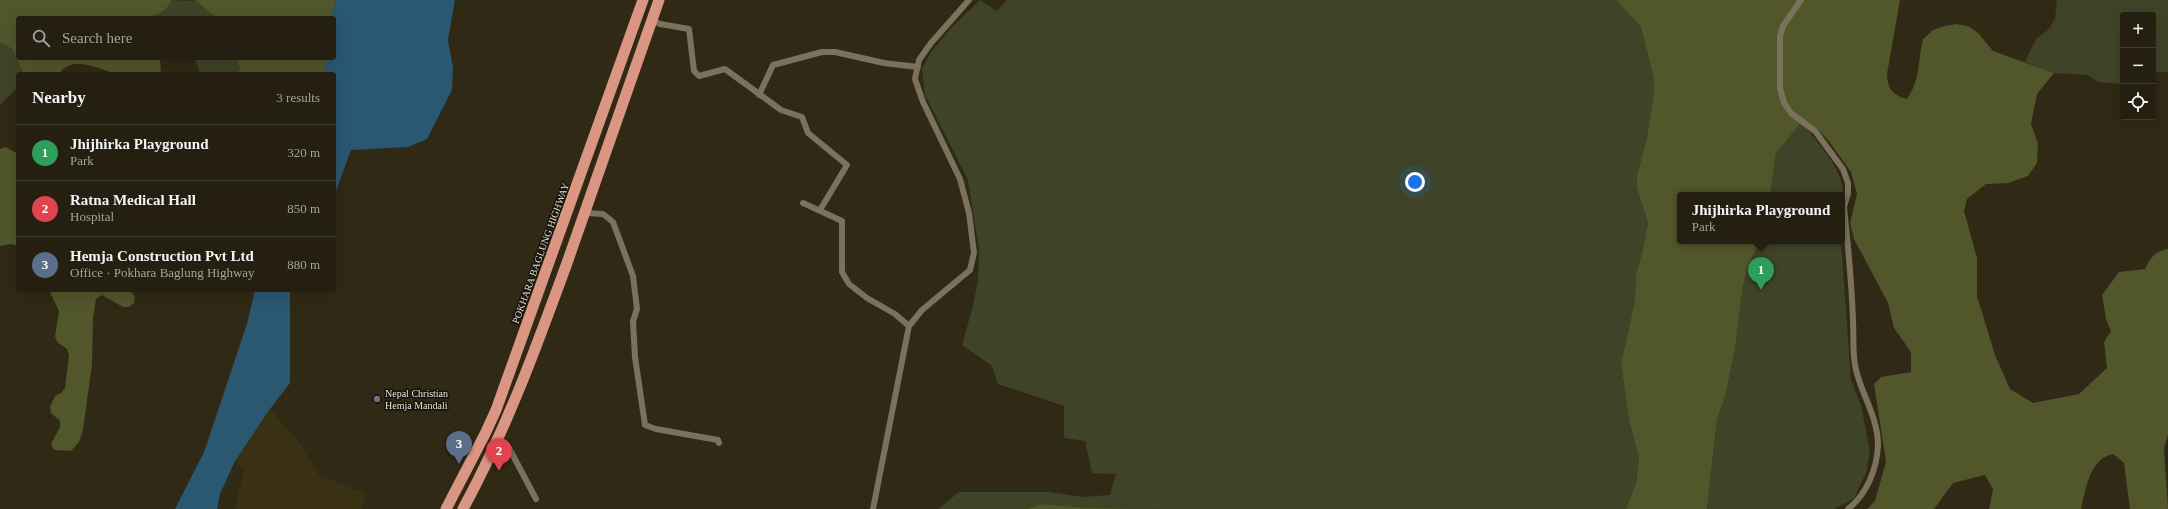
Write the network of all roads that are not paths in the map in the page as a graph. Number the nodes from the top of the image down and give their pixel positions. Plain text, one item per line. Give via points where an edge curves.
1 (643, 0) edge
2 (658, 0) edge
3 (969, 0) edge
4 (1801, 0) edge
5 (652, 20) junction
6 (918, 67) junction
7 (759, 95) junction
8 (803, 203) dead end
9 (1845, 204) edge
10 (820, 210) junction
11 (585, 213) junction
12 (1845, 218) edge
13 (909, 326) junction
14 (499, 439) junction
15 (719, 444) dead end
16 (536, 499) dead end
17 (446, 509) edge
18 (463, 509) edge
19 (873, 509) edge
20 (1848, 509) edge

1 - 17 highway, POKHARA BAGLUNG HIGHWAY via 496,410
2 - 5 highway
3 - 6 street via 931,43 919,60
4 - 9 street via 1783,26 1780,36 1780,88 1784,103 1810,127 1844,169 1848,183
5 - 7 street via 689,29 694,71 699,76 725,69
5 - 11 highway
6 - 7 street via 884,63 835,52 822,52 773,65
6 - 13 street via 915,79 923,102 960,179 969,213 974,253 970,270 922,310
7 - 10 street via 781,110 802,118 808,133 847,165
8 - 10 street
10 - 13 street via 842,222 842,272 849,284
11 - 14 highway via 522,386
11 - 15 street via 603,214 613,222 633,276 637,308 633,321 635,357 645,425 718,440
12 - 20 street via 1854,322 1853,354 1856,370 1876,426 1878,444 1877,458 1866,487 1859,500
13 - 19 street
14 - 16 street via 509,448
14 - 18 highway

